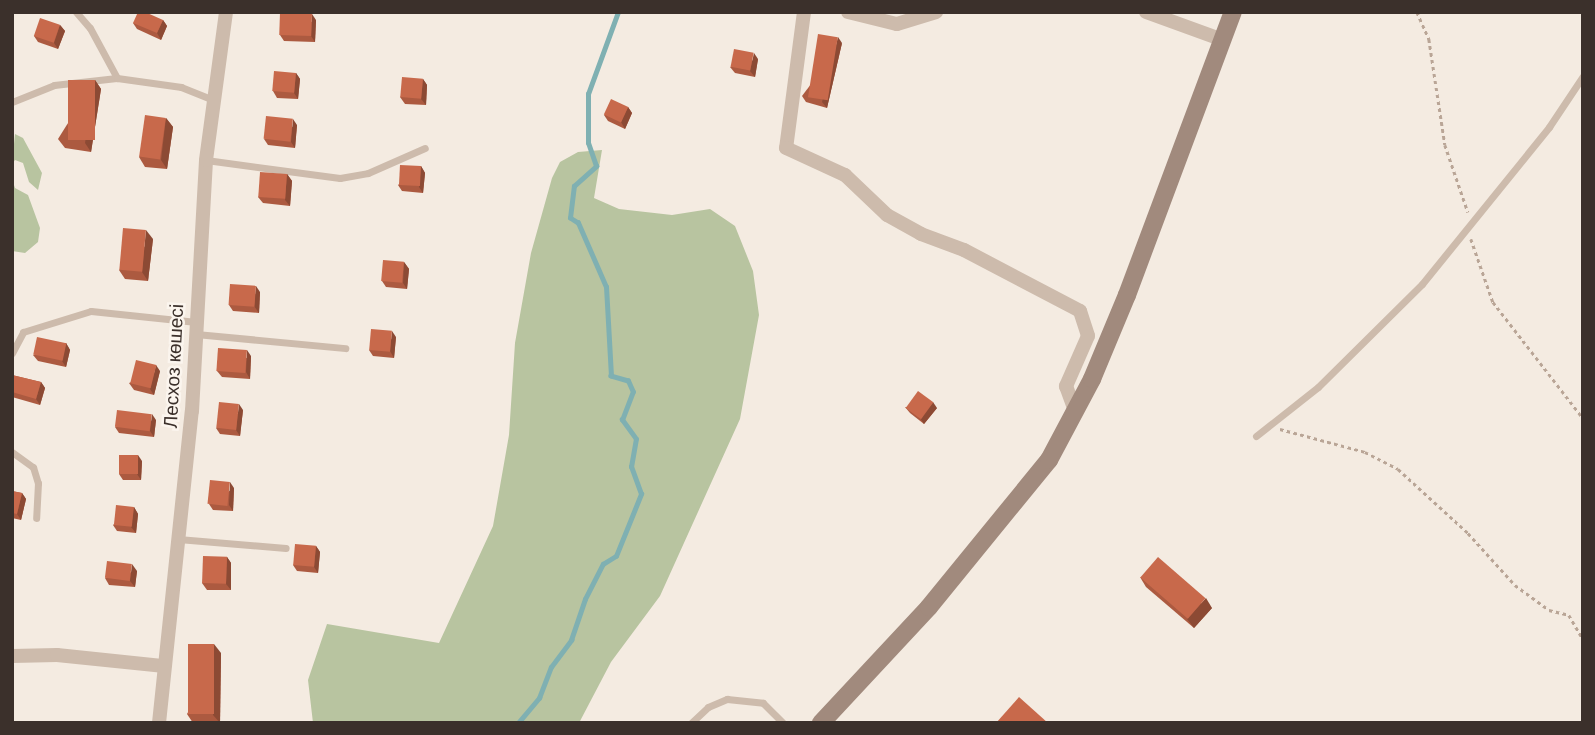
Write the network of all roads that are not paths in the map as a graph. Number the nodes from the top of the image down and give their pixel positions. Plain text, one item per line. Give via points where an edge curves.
1 (76, 12) edge
2 (226, 12) edge
3 (804, 12) edge
4 (848, 12) edge
5 (936, 12) edge
6 (1146, 12) edge
7 (1233, 12) edge
8 (1223, 40) junction
9 (1583, 76) edge
10 (117, 78) junction
11 (213, 100) junction
12 (12, 102) edge
13 (425, 148) dead end
14 (206, 160) junction
15 (196, 328) junction
16 (345, 348) dead end
17 (12, 352) edge
18 (1075, 411) junction
19 (1256, 436) dead end
20 (12, 452) edge
21 (36, 518) dead end
22 (178, 539) junction
23 (286, 548) dead end
24 (12, 656) edge
25 (164, 666) junction
26 (159, 723) edge
27 (691, 723) edge
28 (783, 723) edge
29 (821, 723) edge

1 - 10 lane
2 - 11 street, Лесхоз көшесі
3 - 18 street via 786,148 845,175 887,215 921,234 964,250 1080,311 1088,336 1066,386
4 - 5 street via 897,24
6 - 8 street
7 - 8 street
8 - 18 street via 1127,295
9 - 19 lane via 1549,127 1422,284 1318,387
10 - 11 lane via 181,87
10 - 12 lane via 54,85
11 - 14 street, Лесхоз көшесі
13 - 14 lane via 368,173 340,178
14 - 15 street, Лесхоз көшесі
15 - 16 lane
15 - 17 lane via 91,311 23,332
15 - 22 street, Лесхоз көшесі
18 - 29 street via 1049,460 991,534
20 - 21 lane via 33,467 38,483
22 - 23 lane
22 - 25 street, Лесхоз көшесі
24 - 25 street via 57,655
25 - 26 street, Лесхоз көшесі
27 - 28 lane via 708,707 727,699 763,704

